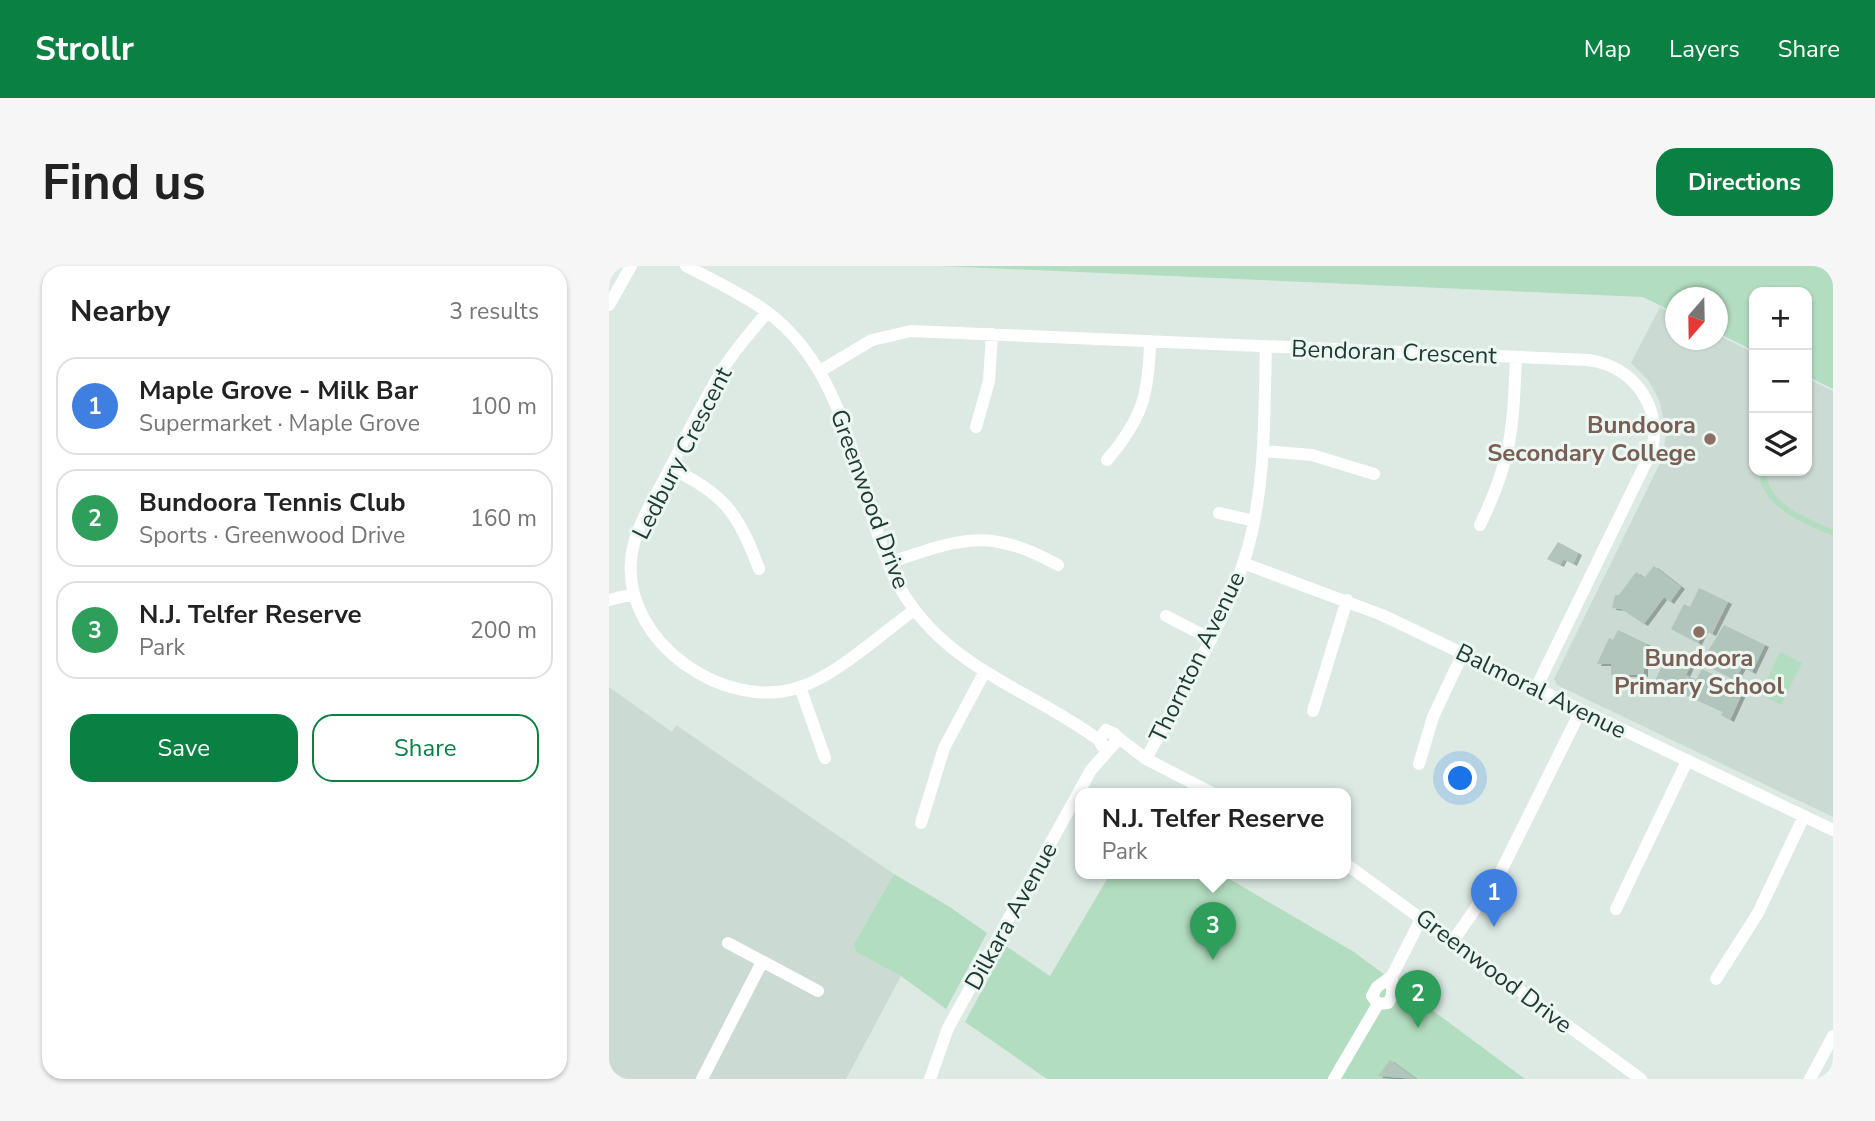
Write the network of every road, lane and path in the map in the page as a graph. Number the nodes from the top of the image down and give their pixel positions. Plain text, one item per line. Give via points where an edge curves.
1 (686, 266) edge
2 (628, 268) edge
3 (609, 305) edge
4 (767, 312) junction
5 (992, 334) junction
6 (1150, 341) junction
7 (1266, 346) junction
8 (1516, 357) junction
9 (820, 371) junction
10 (977, 427) dead end
11 (1262, 451) junction
12 (1107, 460) dead end
13 (670, 468) junction
14 (1374, 474) dead end
15 (1219, 513) dead end
16 (1254, 521) junction
17 (1480, 525) dead end
18 (888, 563) junction
19 (1243, 563) junction
20 (1058, 565) dead end
21 (759, 569) dead end
22 (634, 594) junction
23 (609, 600) edge
24 (1347, 600) junction
25 (914, 610) junction
26 (1167, 616) dead end
27 (1209, 638) junction
28 (1463, 653) junction
29 (984, 673) junction
30 (800, 687) junction
31 (1536, 688) junction
32 (1581, 710) junction
33 (1313, 711) dead end
34 (1107, 740) junction
35 (825, 758) dead end
36 (1146, 758) junction
37 (1687, 761) junction
38 (1419, 764) dead end
39 (1081, 788) edge
40 (1203, 788) edge
41 (1075, 799) edge
42 (1804, 816) junction
43 (921, 823) dead end
44 (1833, 830) edge
45 (1351, 867) edge
46 (1616, 909) dead end
47 (1422, 917) junction
48 (1453, 941) junction
49 (728, 943) dead end
50 (762, 961) junction
51 (1716, 979) dead end
52 (818, 990) dead end
53 (1833, 1035) edge
54 (934, 1063) junction
55 (702, 1079) edge
56 (930, 1079) edge
57 (935, 1079) edge
58 (1334, 1079) edge
59 (1641, 1079) edge
60 (1810, 1079) edge

1 - 4 street, Greenwood Drive
2 - 3 street
4 - 9 street, Greenwood Drive
4 - 13 street, Ledbury Crescent via 719,376
5 - 6 street, Bendoran Crescent
5 - 9 street, Bendoran Crescent via 901,332 872,340
5 - 10 street via 989,381
6 - 7 street, Bendoran Crescent
6 - 12 street via 1141,412
7 - 8 street, Bendoran Crescent
7 - 11 street, Thornton Avenue
8 - 17 street via 1510,449
8 - 31 street, Bendoran Crescent via 1588,360 1616,368 1644,394 1654,423 1646,467
9 - 18 street, Greenwood Drive via 837,406
11 - 14 street via 1311,455
11 - 16 street, Thornton Avenue
13 - 21 street via 708,488 728,505
13 - 22 street, Ledbury Crescent via 633,546
15 - 16 street
16 - 19 street, Thornton Avenue
18 - 20 street via 955,542 990,538 1023,546
18 - 25 street, Greenwood Drive
19 - 24 street, Balmoral Avenue
19 - 27 street, Thornton Avenue
22 - 23 street
22 - 30 street, Ledbury Crescent via 645,622 661,644 708,677 758,693
24 - 28 street, Balmoral Avenue
24 - 33 street
25 - 29 street, Greenwood Drive via 939,639
25 - 30 street, Ledbury Crescent
26 - 27 street
27 - 36 street, Thornton Avenue
28 - 31 street, Balmoral Avenue
28 - 38 street via 1433,717
29 - 34 street, Greenwood Drive
29 - 43 street via 944,748
30 - 35 street
31 - 32 street, Balmoral Avenue
32 - 37 street, Balmoral Avenue
32 - 48 street via 1500,873
34 - 36 street, Greenwood Drive
34 - 39 street, Dilkara Avenue
36 - 40 street, Greenwood Drive
37 - 42 street, Balmoral Avenue
37 - 46 street
41 - 54 street, Dilkara Avenue via 948,1028
42 - 44 street, Balmoral Avenue
42 - 51 street via 1758,913
45 - 47 street, Greenwood Drive
47 - 48 street, Greenwood Drive
47 - 58 street via 1392,976 1374,989 1372,996 1378,1004
48 - 59 street, Greenwood Drive
49 - 50 street
50 - 52 street
50 - 55 street
53 - 60 street
54 - 56 street, Dilkara Avenue
54 - 57 street, Dilkara Avenue

